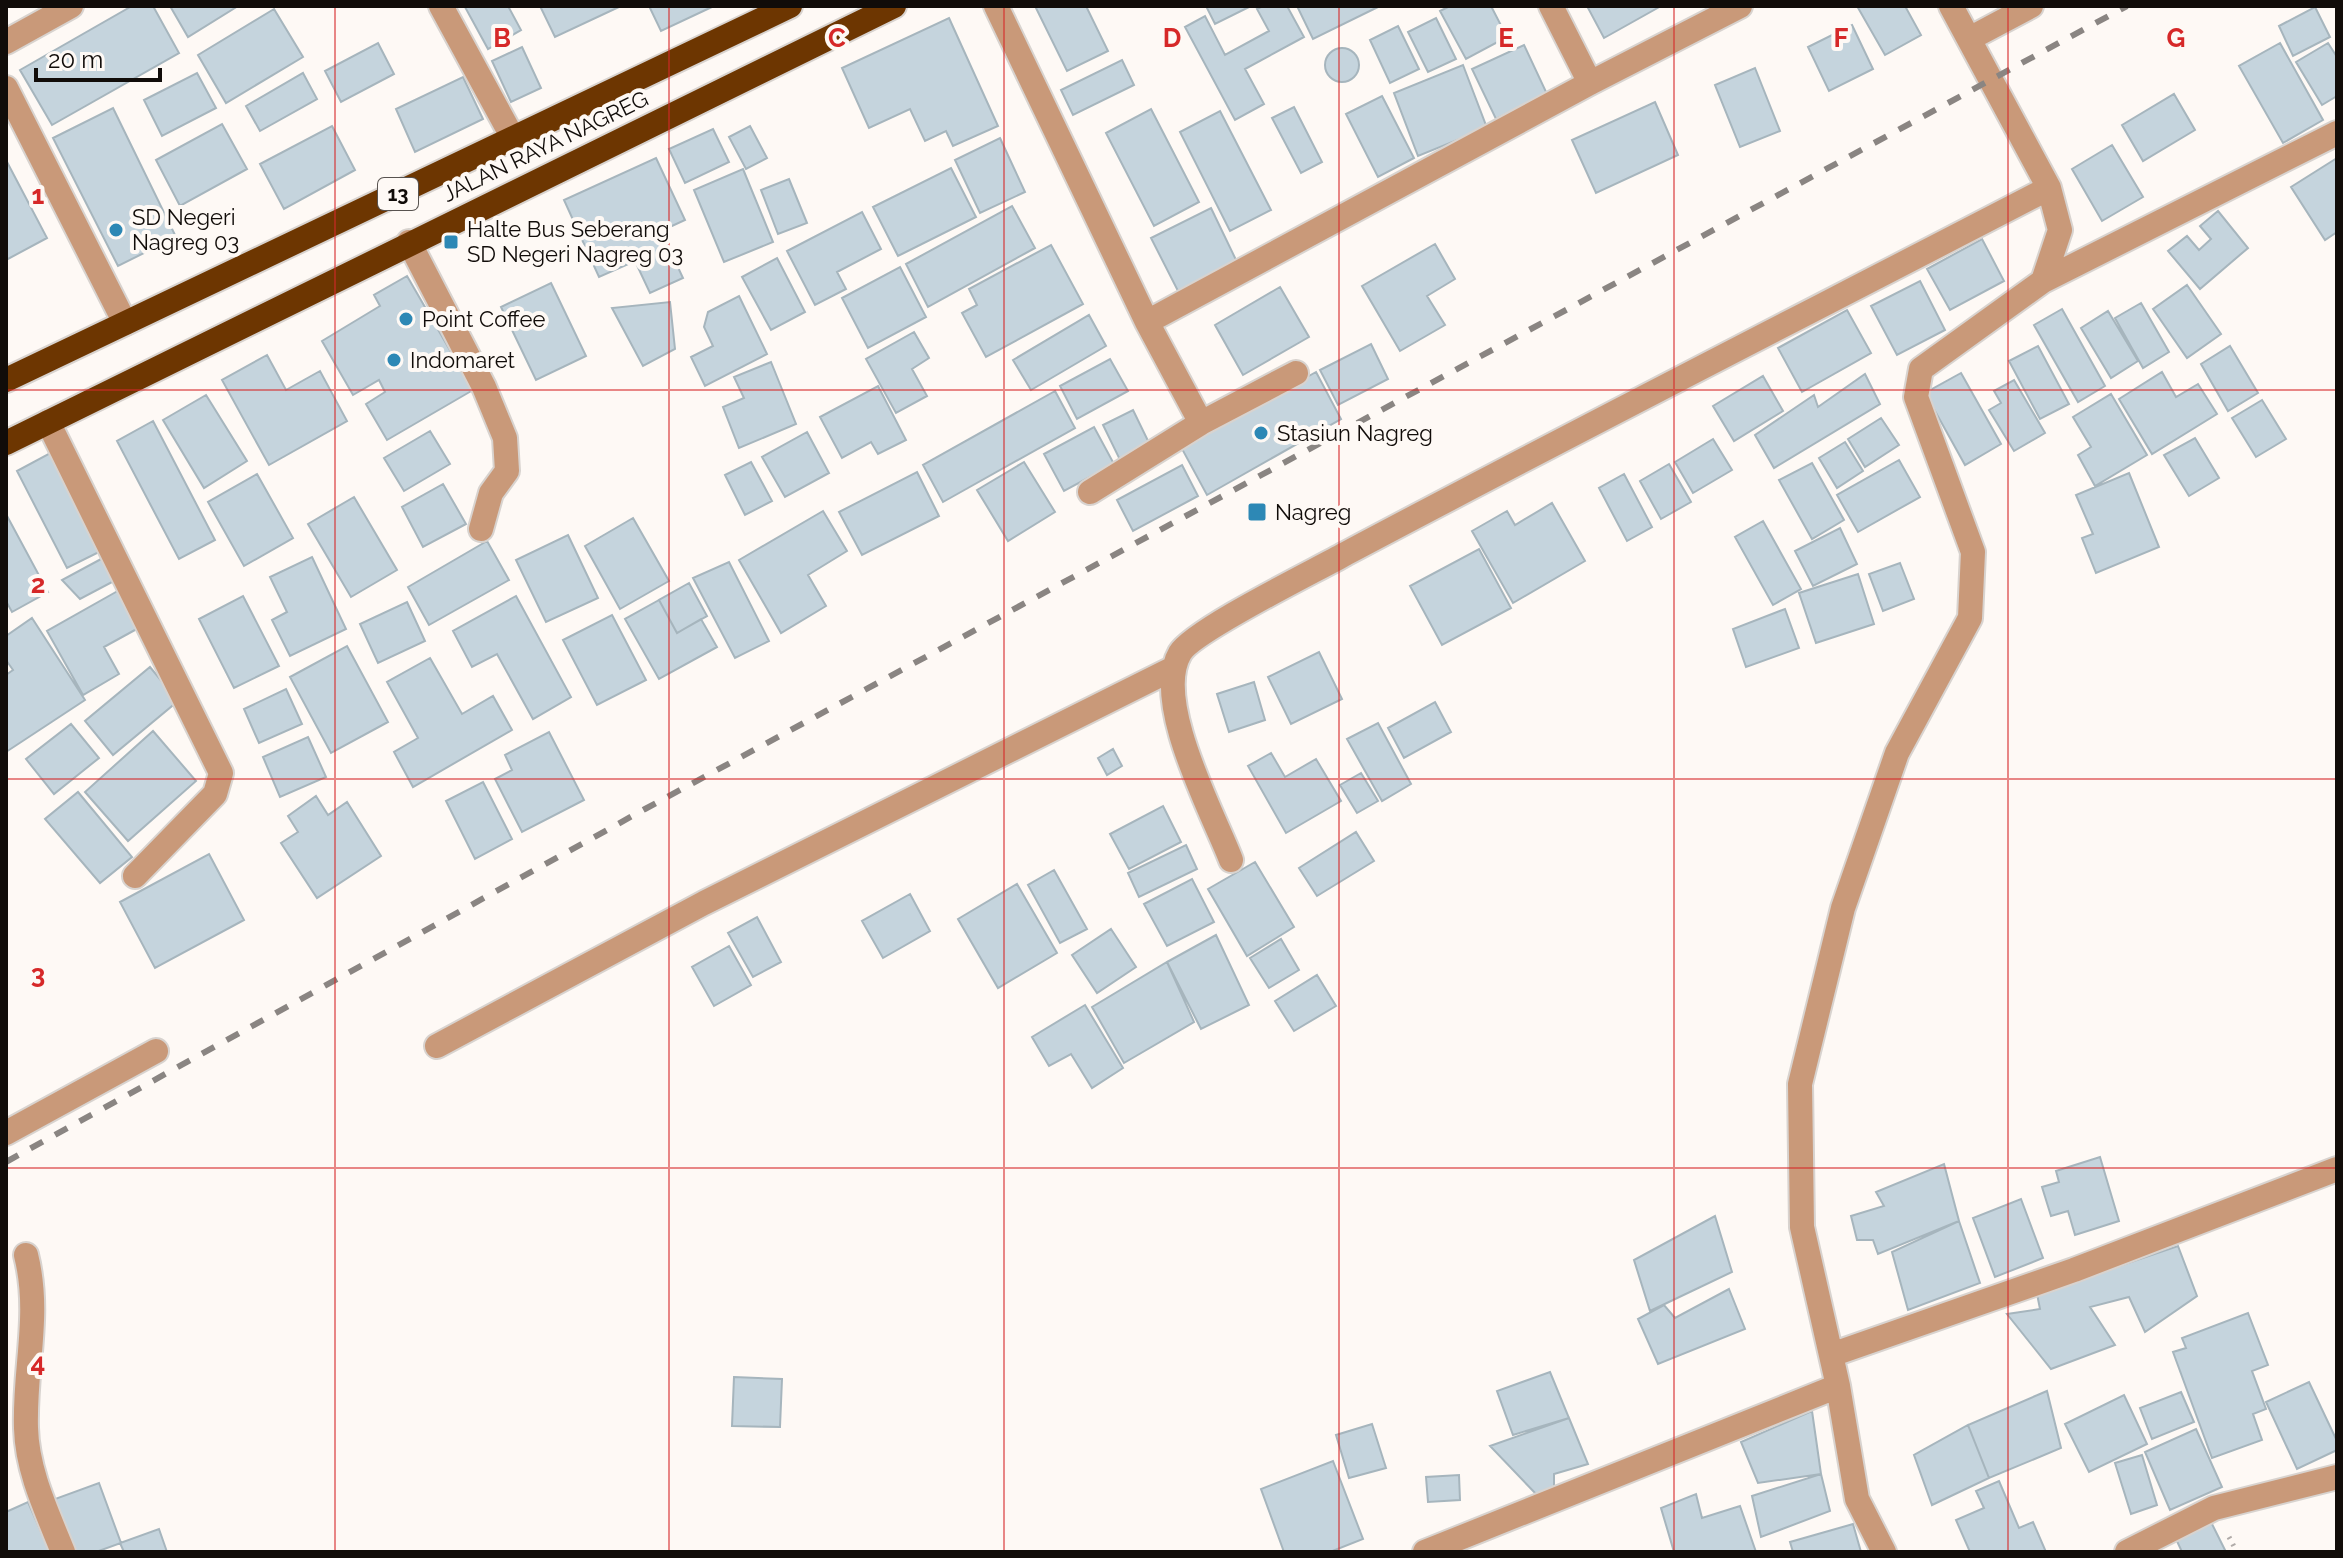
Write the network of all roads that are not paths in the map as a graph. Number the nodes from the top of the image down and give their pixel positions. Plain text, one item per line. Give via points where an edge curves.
1 (71, 6) edge
2 (441, 6) edge
3 (790, 6) edge
4 (894, 6) edge
5 (996, 6) edge
6 (1551, 6) edge
7 (1740, 6) edge
8 (1951, 6) edge
9 (2031, 6) edge
10 (1969, 39) junction
11 (6, 42) edge
12 (1590, 83) junction
13 (6, 88) edge
14 (2337, 133) edge
15 (514, 140) junction
16 (2049, 188) junction
17 (409, 242) junction
18 (2043, 281) junction
19 (1147, 322) junction
20 (125, 323) junction
21 (1296, 373) dead end
22 (6, 380) edge
23 (48, 422) junction
24 (1201, 423) junction
25 (6, 443) edge
26 (1090, 492) dead end
27 (481, 529) dead end
28 (1174, 668) junction
29 (1231, 860) dead end
30 (135, 876) dead end
31 (437, 1046) dead end
32 (156, 1051) dead end
33 (6, 1133) edge
34 (2337, 1169) edge
35 (26, 1255) dead end
36 (1831, 1355) junction
37 (1838, 1386) junction
38 (2337, 1477) edge
39 (63, 1552) edge
40 (1425, 1552) edge
41 (1884, 1552) edge
42 (2127, 1552) edge

1 - 11 street
2 - 15 street
3 - 15 highway, JALAN RAYA NAGREG / 13
4 - 17 highway, JALAN RAYA NAGREG / 13
5 - 19 street
6 - 12 street
7 - 12 street
8 - 10 street
9 - 10 street
10 - 16 street
12 - 19 street
13 - 20 street
14 - 18 street
15 - 20 highway, JALAN RAYA NAGREG / 13
16 - 18 street via 2060,230
16 - 28 street via 1238,612 1181,651
17 - 23 highway, JALAN RAYA NAGREG / 13
17 - 27 street via 505,438 507,471 491,493
18 - 36 street via 1921,369 1916,397 1973,552 1970,618 1897,753 1843,908 1800,1084 1802,1227
19 - 24 street
20 - 22 highway, JALAN RAYA NAGREG / 13
21 - 24 street
23 - 25 highway, JALAN RAYA NAGREG / 13
23 - 30 street via 221,773 215,794
24 - 26 street
28 - 29 street via 1179,727
28 - 31 street via 704,903
32 - 33 street
34 - 36 street via 2074,1270
35 - 39 street via 34,1288 26,1428 34,1480
36 - 37 street
37 - 40 street
37 - 41 street via 1857,1499
38 - 42 street via 2214,1508

